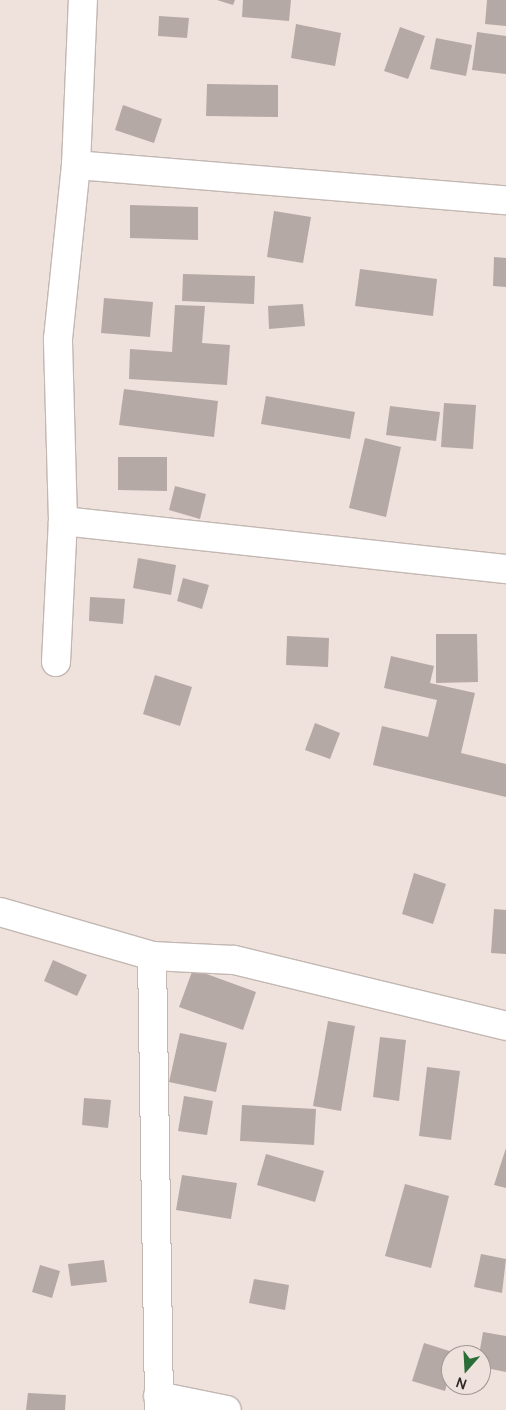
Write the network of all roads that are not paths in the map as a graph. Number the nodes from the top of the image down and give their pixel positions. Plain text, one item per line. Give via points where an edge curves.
1 (83, 0) edge
2 (76, 165) junction
3 (506, 200) edge
4 (63, 521) junction
5 (506, 569) edge
6 (56, 662) dead end
7 (0, 912) edge
8 (152, 956) junction
9 (506, 1026) edge
10 (158, 1403) edge
11 (227, 1410) edge

1 - 2 street
2 - 3 street
2 - 4 street via 58,339
4 - 5 street
4 - 6 street
7 - 8 street
8 - 9 street via 234,960
8 - 10 street
10 - 11 street

